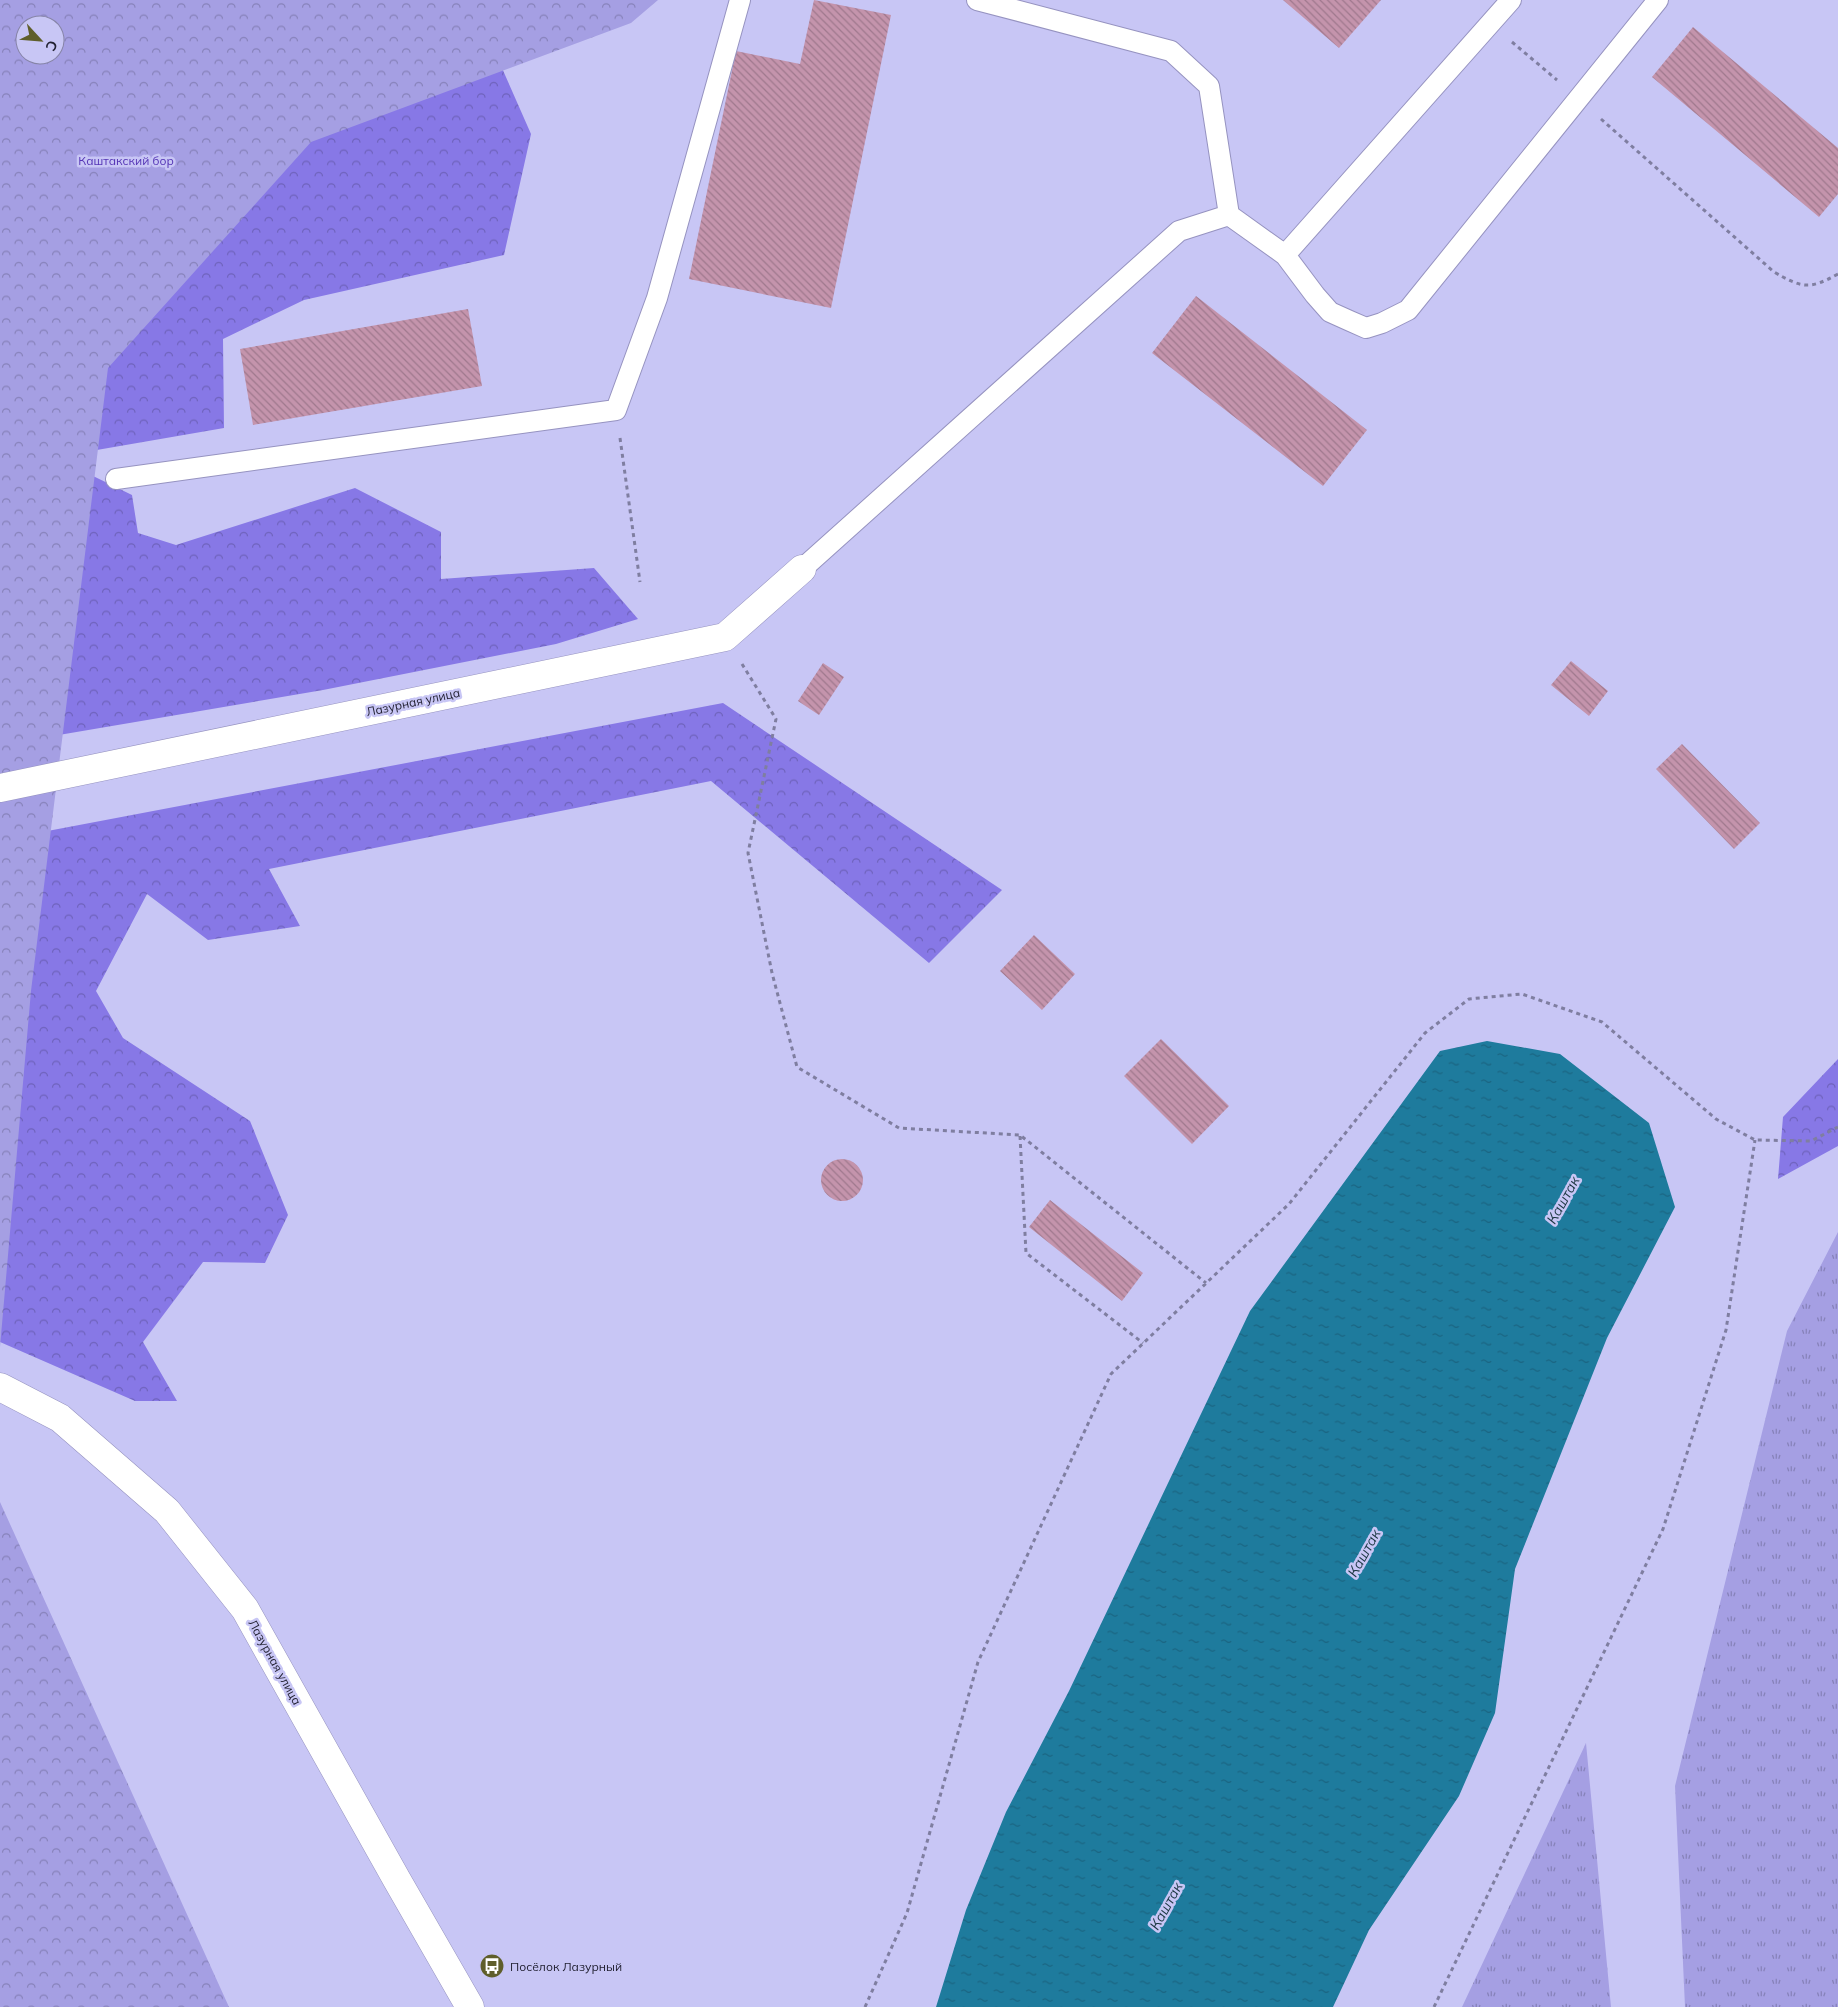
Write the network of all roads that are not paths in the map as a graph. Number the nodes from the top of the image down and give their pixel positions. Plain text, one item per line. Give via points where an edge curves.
1 (740, 0) edge
2 (977, 0) edge
3 (1511, 0) edge
4 (1658, 0) edge
5 (1229, 215) junction
6 (1285, 255) junction
7 (116, 479) dead end
8 (802, 569) joint
9 (0, 788) edge
10 (0, 1387) edge
11 (470, 2007) edge

1 - 7 lane via 657,298 616,410
2 - 5 lane via 1171,51 1209,86
3 - 6 lane
4 - 6 lane via 1408,310 1366,328 1350,321 1330,312
5 - 6 lane
5 - 8 lane via 1179,230
8 - 9 street, Лазурная улица via 725,637
10 - 11 street, Лазурная улица via 60,1418 167,1511 245,1609

